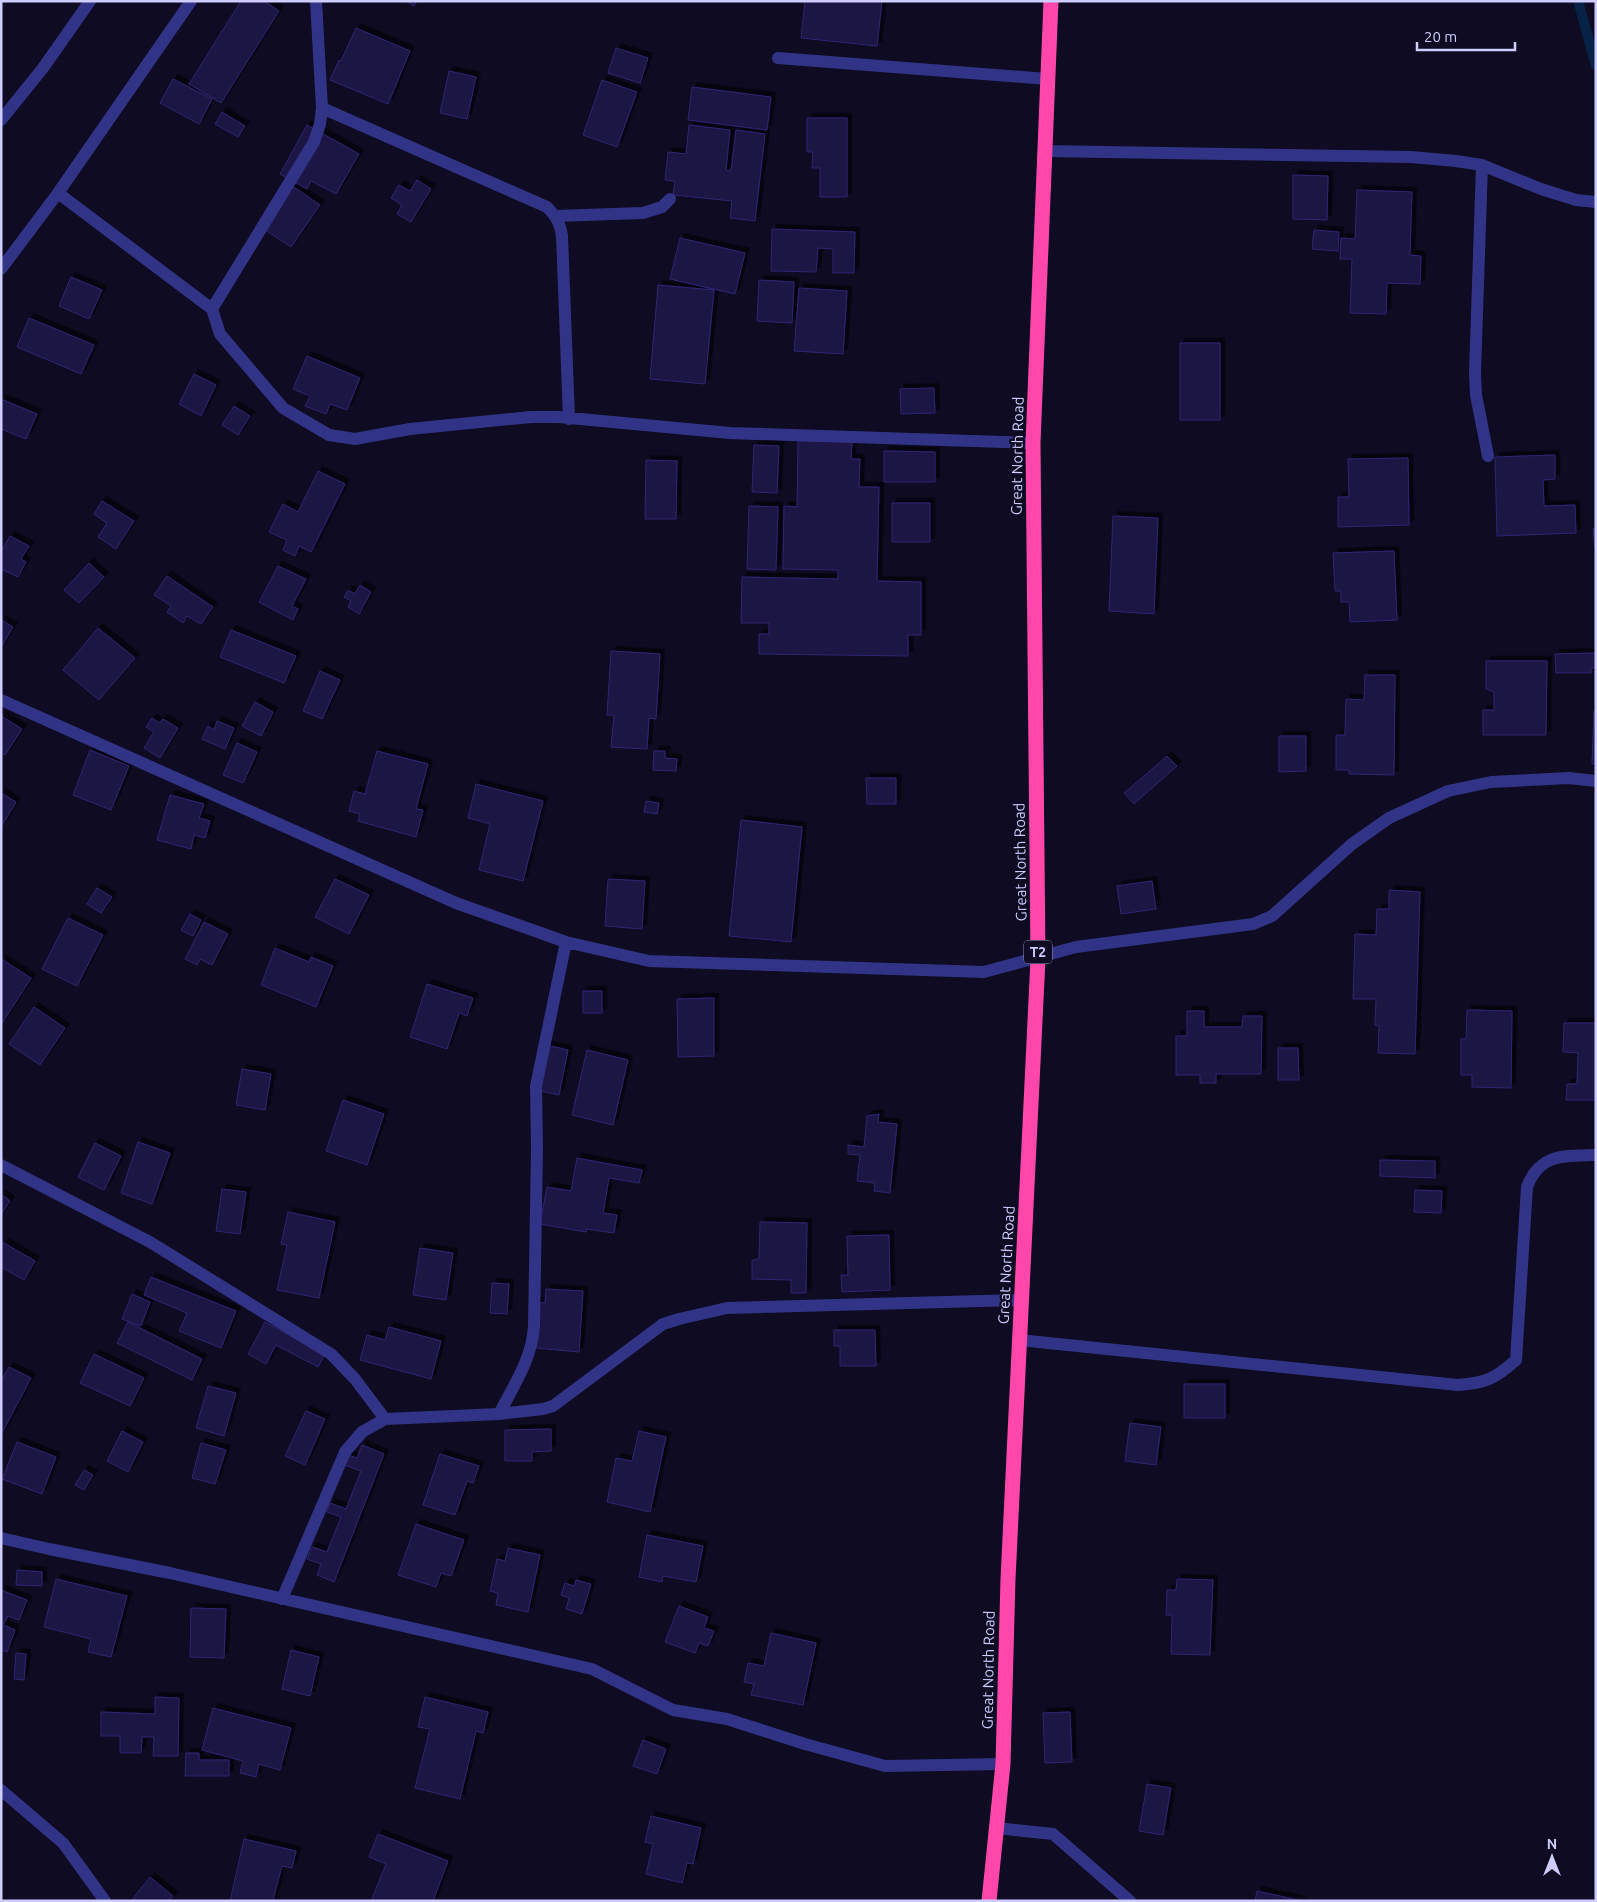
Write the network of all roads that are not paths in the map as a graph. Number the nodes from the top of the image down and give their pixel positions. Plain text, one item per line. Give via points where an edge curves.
1 (90, 1) edge
2 (191, 1) edge
3 (316, 1) edge
4 (1051, 1) edge
5 (778, 58) dead end
6 (1048, 79) junction
7 (322, 108) junction
8 (1, 120) edge
9 (1045, 151) junction
10 (1482, 165) junction
11 (58, 193) junction
12 (670, 199) dead end
13 (1596, 202) edge
14 (556, 216) junction
15 (1, 269) edge
16 (212, 308) junction
17 (570, 418) junction
18 (1033, 443) junction
19 (1488, 456) dead end
20 (1, 700) edge
21 (1596, 781) edge
22 (566, 942) junction
23 (1038, 959) junction
24 (1596, 1155) edge
25 (1, 1165) edge
26 (1022, 1300) junction
27 (1019, 1340) junction
28 (499, 1414) junction
29 (385, 1419) junction
30 (1, 1538) edge
31 (282, 1599) junction
32 (1003, 1764) junction
33 (1, 1790) edge
34 (996, 1828) junction
35 (105, 1901) edge
36 (989, 1901) edge
37 (1130, 1901) edge

1 - 8 street
2 - 11 street
3 - 7 street
4 - 6 highway, Great North Road / T2
5 - 6 street
6 - 9 highway, Great North Road / T2
7 - 14 street via 547,207
7 - 16 street via 314,142
9 - 10 street via 1411,157
9 - 18 highway, Great North Road / T2
10 - 13 street via 1541,189 1576,200
10 - 19 street via 1475,373
11 - 15 street
11 - 16 street
12 - 14 street via 662,207 643,213
14 - 17 street via 562,236
16 - 17 street via 220,334 283,408 329,435 355,439 410,429 512,419
17 - 18 street via 730,433
18 - 23 highway, Great North Road / T2
20 - 22 street via 456,904
21 - 23 street via 1569,778 1491,782 1448,791 1388,818 1352,844 1272,916 1253,924 1076,947
22 - 23 street via 649,962 984,972
22 - 28 street via 536,1086 533,1341 528,1358
23 - 26 highway, Great North Road / T2
24 - 27 street via 1563,1156 1541,1164 1532,1175 1527,1187 1516,1360 1502,1373 1481,1383 1458,1385
25 - 29 street via 150,1242 330,1354 355,1379
26 - 27 highway, Great North Road / T2
26 - 28 street via 727,1308 698,1314 662,1324 553,1406
27 - 32 highway, Great North Road / T2
28 - 29 street
29 - 31 street via 362,1432 344,1452
30 - 31 street
31 - 32 street via 592,1669 673,1710 727,1720 885,1766
32 - 34 highway, Great North Road / T2
33 - 35 street via 62,1843
34 - 36 highway, Great North Road / T2
34 - 37 street via 1053,1834

